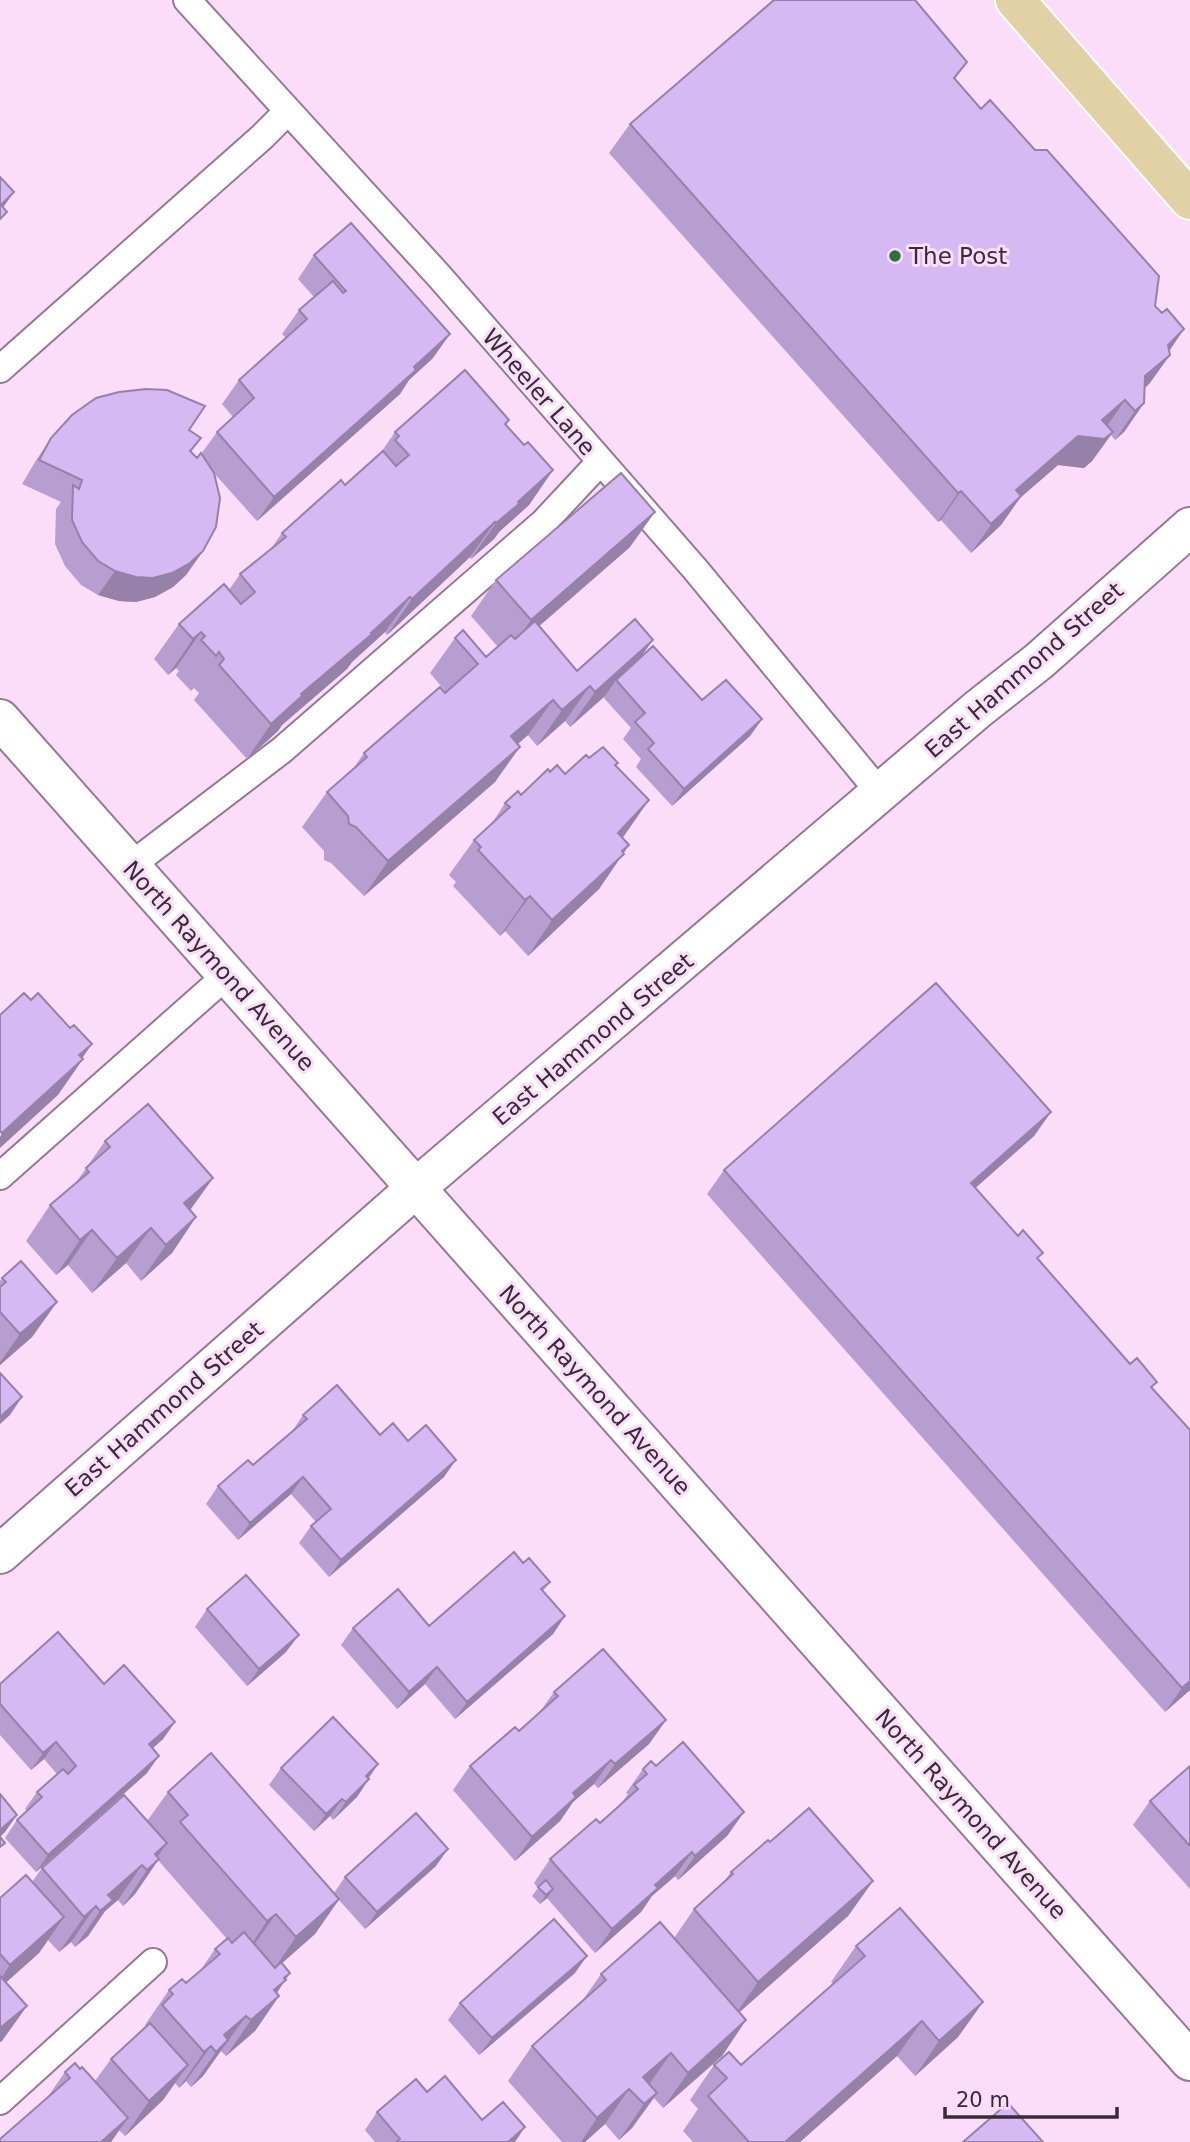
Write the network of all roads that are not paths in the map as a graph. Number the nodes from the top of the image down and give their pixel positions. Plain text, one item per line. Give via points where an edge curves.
1 (187, 0) edge
2 (1015, 0) edge
3 (288, 111) junction
4 (1190, 200) edge
5 (0, 369) edge
6 (600, 462) junction
7 (1190, 527) edge
8 (0, 719) edge
9 (881, 794) junction
10 (130, 866) junction
11 (227, 975) junction
12 (0, 1176) edge
13 (417, 1187) junction
14 (0, 1555) edge
15 (153, 1962) dead end
16 (1190, 2062) edge
17 (0, 2101) edge

1 - 3 lane, Wheeler Lane
2 - 4 main road
3 - 5 lane
3 - 6 lane, Wheeler Lane
6 - 9 lane, Wheeler Lane
6 - 10 lane via 544,522 282,750
7 - 9 street, East Hammond Street
8 - 10 street, North Raymond Avenue
9 - 13 street, East Hammond Street
10 - 11 street, North Raymond Avenue
11 - 12 lane
11 - 13 street, North Raymond Avenue
13 - 14 street, East Hammond Street
13 - 16 street, North Raymond Avenue
15 - 17 lane

